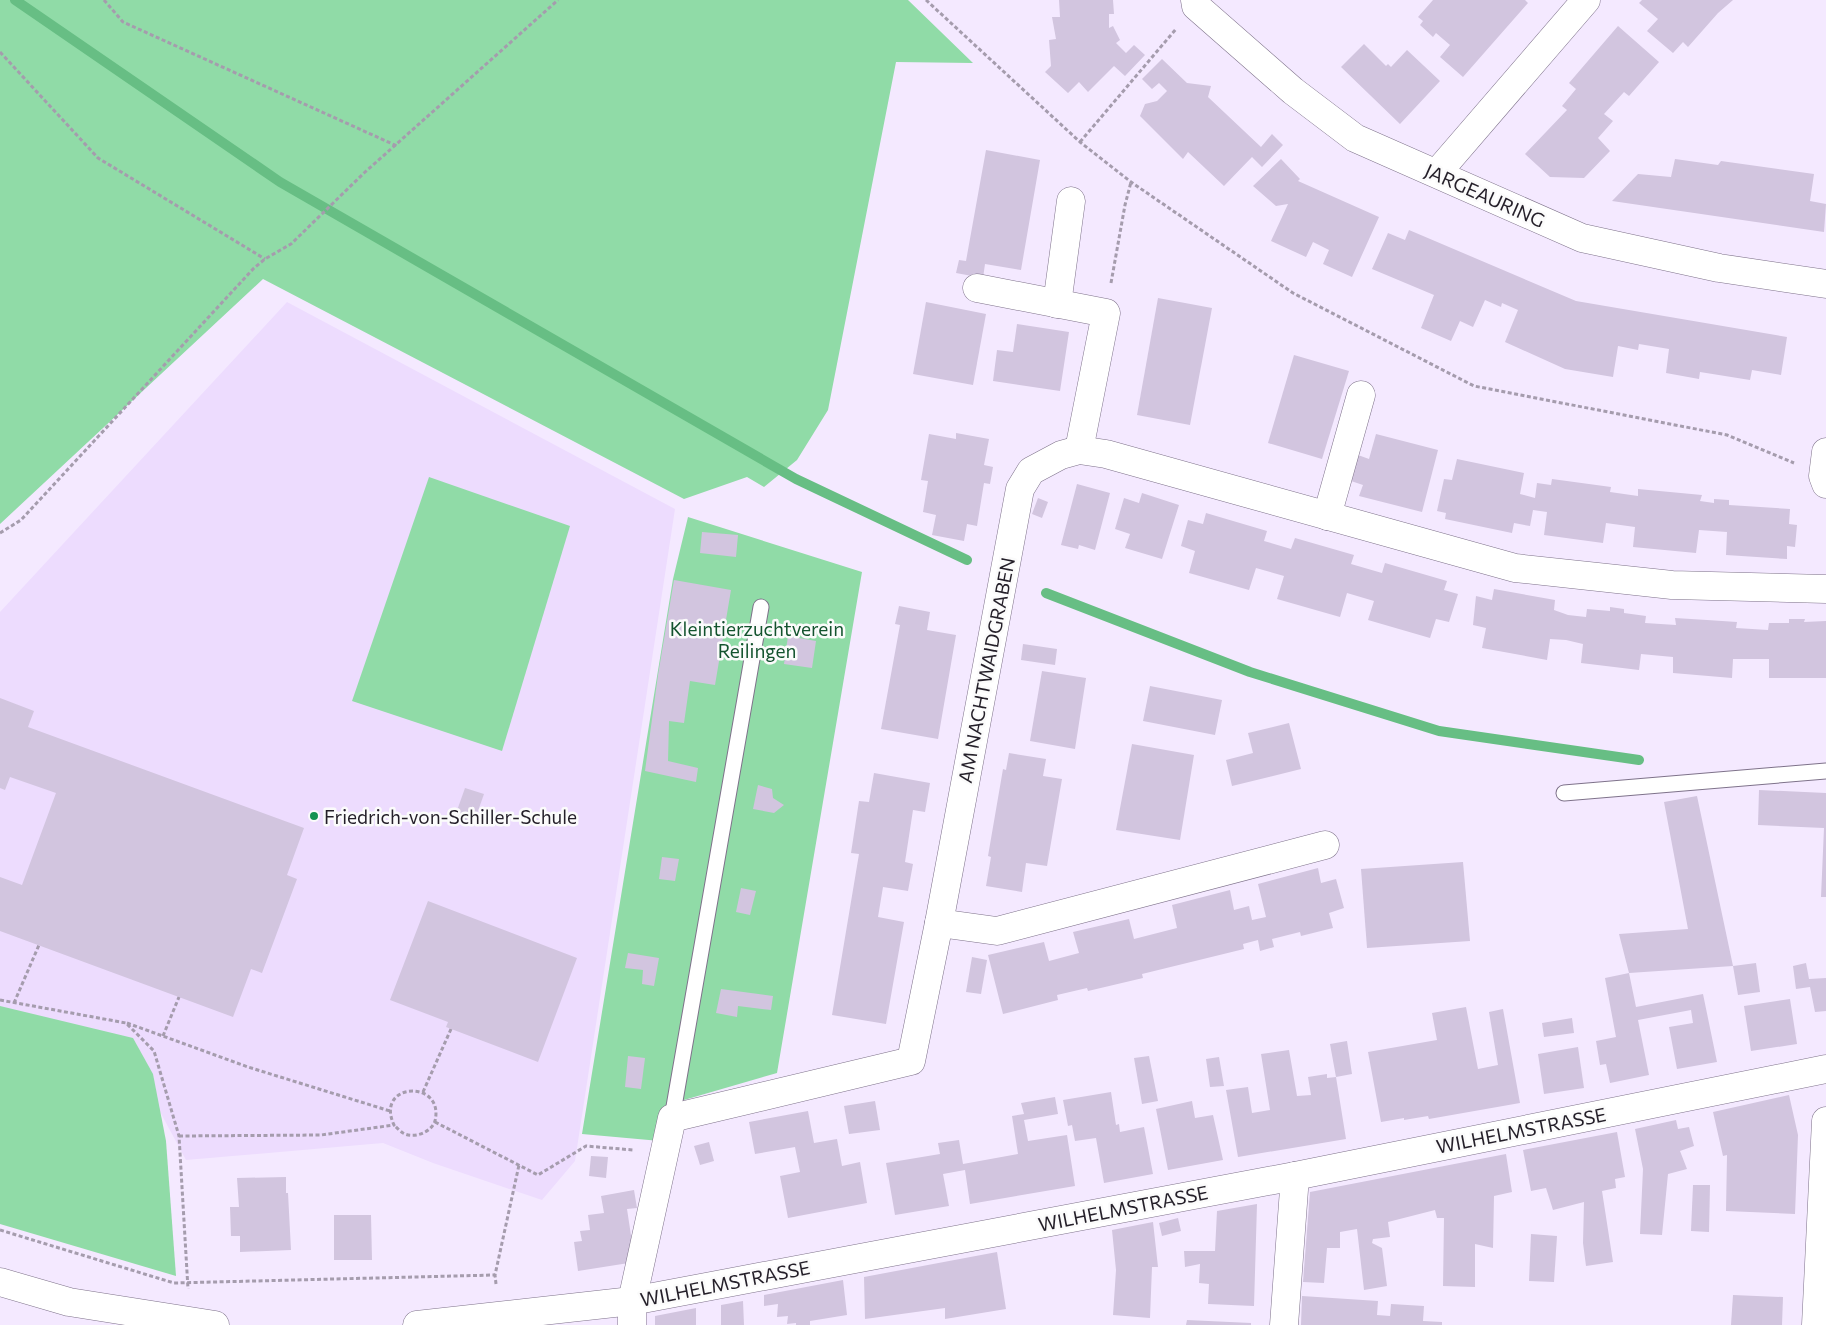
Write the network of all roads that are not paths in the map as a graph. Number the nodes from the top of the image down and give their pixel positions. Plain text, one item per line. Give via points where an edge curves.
1 (1586, 0) edge
2 (1196, 3) edge
3 (1437, 173) junction
4 (1071, 202) dead end
5 (1826, 284) edge
6 (976, 288) dead end
7 (1057, 304) junction
8 (1361, 396) dead end
9 (1079, 450) junction
10 (1328, 516) junction
11 (1826, 589) edge
12 (761, 607) dead end
13 (1826, 771) edge
14 (1564, 794) dead end
15 (1325, 845) dead end
16 (939, 923) junction
17 (1826, 1069) edge
18 (672, 1118) junction
19 (1826, 1121) edge
20 (1295, 1176) junction
21 (0, 1282) edge
22 (632, 1313) edge
23 (214, 1325) edge
24 (417, 1325) edge
25 (1284, 1325) edge
26 (1816, 1325) edge

1 - 3 street
2 - 3 street, JARGEAURING via 1293,91 1355,138
3 - 5 street, JARGEAURING via 1582,238 1719,268
4 - 7 street
6 - 7 street
7 - 9 street via 1106,313
8 - 10 street
9 - 10 street, AM NACHTWAIDGRABEN via 1128,458
9 - 16 street, AM NACHTWAIDGRABEN via 1060,455 1031,471 1020,489
10 - 11 street, AM NACHTWAIDGRABEN via 1515,568 1672,584
12 - 18 lane
13 - 14 lane
15 - 16 street via 997,931
16 - 18 street, AM NACHTWAIDGRABEN via 911,1060
17 - 20 street, WILHELMSTRASSE
18 - 22 street
19 - 26 street
20 - 22 street, WILHELMSTRASSE
20 - 25 street
21 - 23 street via 69,1302
22 - 24 street, WILHELMSTRASSE via 499,1316

